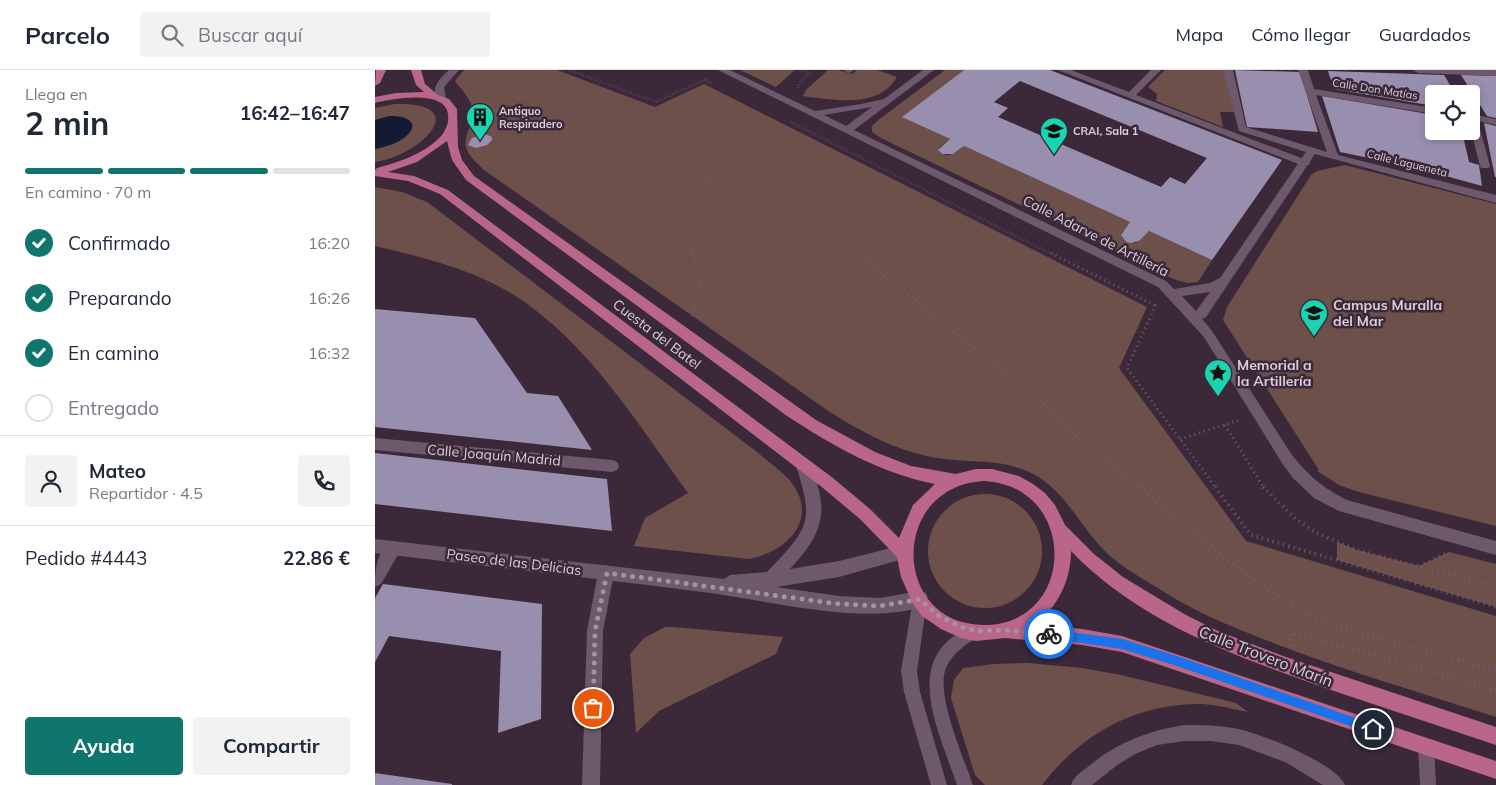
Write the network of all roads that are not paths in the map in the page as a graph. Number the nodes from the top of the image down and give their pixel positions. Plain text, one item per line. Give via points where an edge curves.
1 (381, 70) edge
2 (416, 70) edge
3 (723, 70) edge
4 (929, 70) edge
5 (1063, 70) edge
6 (1156, 70) edge
7 (1228, 70) edge
8 (1303, 70) edge
9 (1418, 70) edge
10 (452, 72) edge
11 (1496, 73) edge
12 (375, 83) edge
13 (900, 91) junction
14 (1311, 91) junction
15 (1129, 96) junction
16 (439, 98) junction
17 (375, 100) edge
18 (1425, 110) edge
19 (813, 114) junction
20 (1480, 118) edge
21 (1496, 122) edge
22 (453, 124) junction
23 (847, 130) junction
24 (1478, 140) edge
25 (1312, 150) junction
26 (1334, 157) junction
27 (1305, 163) junction
28 (1485, 166) dead end
29 (375, 172) edge
30 (1496, 198) edge
31 (1227, 277) junction
32 (1173, 294) junction
33 (1194, 317) junction
34 (375, 444) edge
35 (802, 463) junction
36 (612, 466) dead end
37 (956, 480) junction
38 (1060, 531) junction
39 (375, 546) edge
40 (394, 548) junction
41 (1496, 548) edge
42 (903, 552) junction
43 (607, 573) junction
44 (375, 579) edge
45 (768, 588) junction
46 (920, 599) junction
47 (1005, 630) junction
48 (978, 631) junction
49 (1496, 736) edge
50 (1426, 747) junction
51 (1496, 770) edge
52 (1430, 784) edge
53 (591, 785) edge
54 (939, 785) edge
55 (965, 785) edge
56 (1079, 785) edge
57 (1337, 785) edge

1 - 12 main road
2 - 16 main road via 421,85
3 - 19 street, Calle Adarve de Artillería
4 - 13 street
5 - 15 street
6 - 15 street
7 - 25 street, Calle Lagueneta via 1242,129
8 - 14 street
9 - 11 street
10 - 16 street via 439,89
13 - 19 street via 874,104
13 - 23 street
14 - 18 street, Calle Don Matías
14 - 26 street
15 - 27 street
16 - 17 main road via 405,94
16 - 22 main road via 452,110
19 - 23 street, Calle Adarve de Artillería
20 - 21 street
22 - 29 main road via 438,143 420,156
22 - 37 main road, Cuesta del Batel via 451,140 454,154 470,178 792,412 831,438 881,464 925,476
23 - 32 street, Calle Adarve de Artillería via 1162,284
24 - 28 street
25 - 26 street, Calle Lagueneta
25 - 27 street
26 - 30 street, Calle Lagueneta
27 - 31 street
29 - 35 main road, Cuesta del Batel via 410,178 444,192
31 - 32 street via 1212,288 1186,289
31 - 33 street via 1202,314
32 - 33 street, Calle Adarve de Artillería
33 - 41 street, Calle Adarve de Artillería via 1287,459 1319,493 1358,511
34 - 36 street, Calle Joaquín Madrid
35 - 42 main road, Cuesta del Batel via 848,498
35 - 45 street via 814,496 816,511 813,525 808,537
37 - 38 main road via 982,476 1024,488 1046,506
37 - 42 main road via 935,491 918,507 907,528
38 - 47 main road via 1065,565 1053,597 1032,618
38 - 49 main road, Calle Trovero Marín via 1122,587 1190,628 1263,657
39 - 40 street, Paseo de las Delicias
40 - 43 street, Paseo de las Delicias
40 - 44 street
42 - 45 street, Paseo de las Delicias
42 - 46 main road via 908,576
43 - 45 street, Paseo de las Delicias
43 - 53 street via 595,631
45 - 46 street, Paseo de las Delicias via 839,604 880,606
46 - 48 main road via 950,623
46 - 54 lane via 909,671
47 - 48 main road
47 - 50 main road via 1122,644
48 - 55 lane via 959,638 943,660 936,678 939,701
50 - 51 main road
50 - 52 lane
56 - 57 lane via 1104,762 1131,746 1164,736 1191,733 1217,733 1265,745 1320,772

